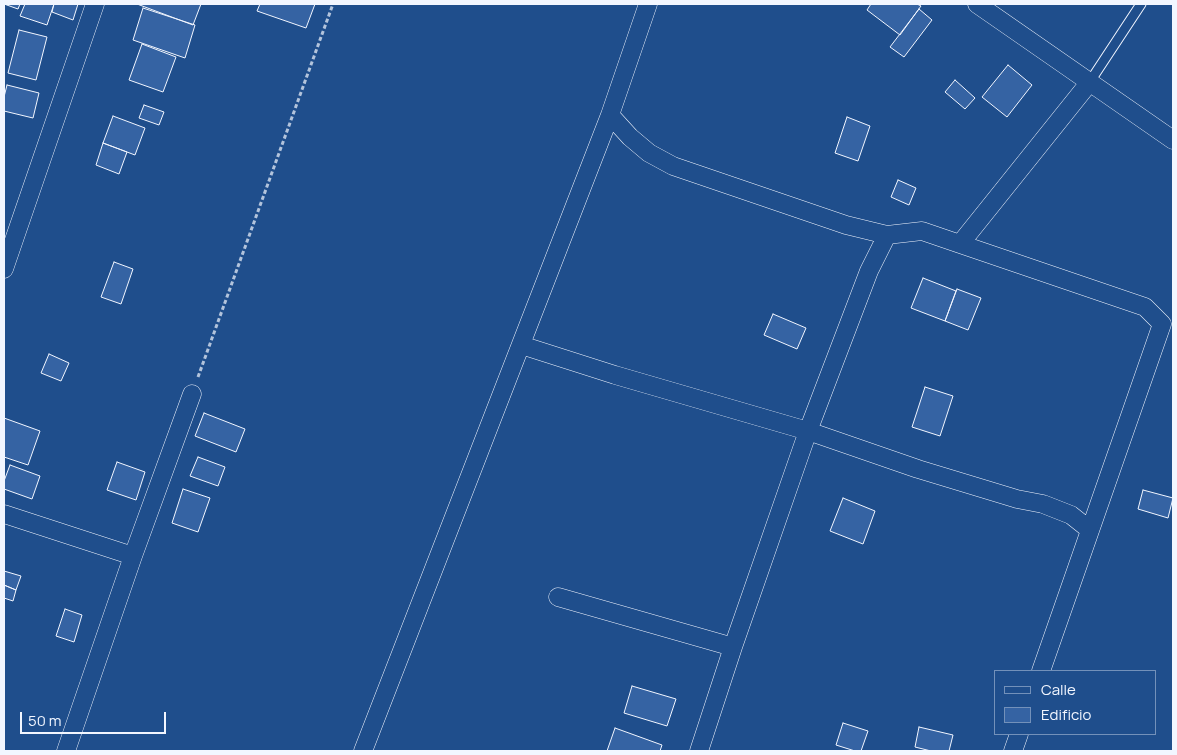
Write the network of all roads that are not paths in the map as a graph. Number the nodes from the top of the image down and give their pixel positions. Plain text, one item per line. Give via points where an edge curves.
1 (95, 4) edge
2 (648, 4) edge
3 (977, 4) edge
4 (1141, 4) edge
5 (1089, 83) junction
6 (610, 114) junction
7 (1173, 140) edge
8 (887, 235) junction
9 (960, 244) junction
10 (4, 268) edge
11 (520, 345) junction
12 (192, 394) road end
13 (808, 431) junction
14 (4, 514) edge
15 (1090, 530) junction
16 (133, 556) junction
17 (558, 597) dead end
18 (733, 647) junction
19 (1041, 670) edge
20 (1019, 735) edge
21 (66, 751) edge
22 (363, 751) edge
23 (699, 751) edge
24 (1013, 751) edge

1 - 10 street
2 - 6 street
3 - 5 street
4 - 5 lane
5 - 7 street
5 - 9 street
6 - 8 street via 649,153 672,166 846,225
6 - 11 street
8 - 9 street via 922,231
8 - 13 street via 868,271
9 - 15 street via 1146,306 1162,324
11 - 13 street
11 - 22 street
12 - 16 street
13 - 15 street via 918,469 1043,504 1072,515
13 - 18 street
14 - 16 street
15 - 19 street
16 - 21 street
17 - 18 street
18 - 23 street
20 - 24 street

